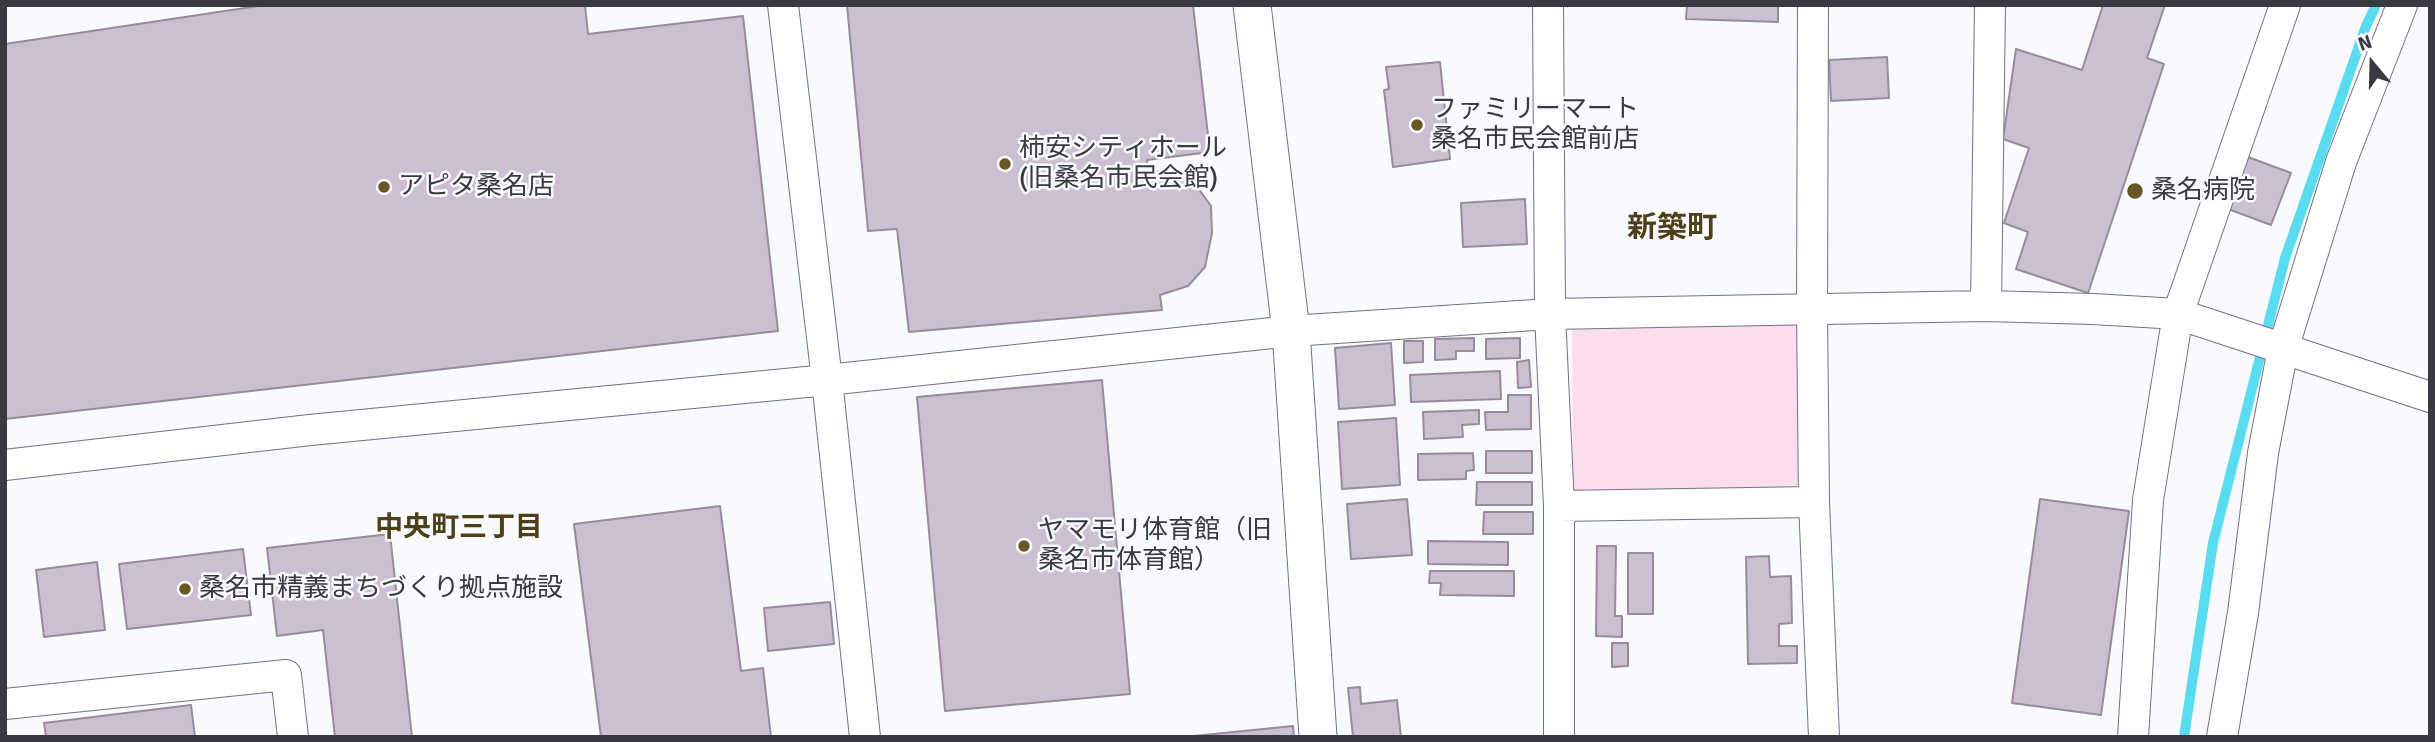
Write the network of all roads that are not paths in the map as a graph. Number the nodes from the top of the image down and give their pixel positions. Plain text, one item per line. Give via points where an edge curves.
1 (783, 5) edge
2 (1252, 5) edge
3 (1548, 5) edge
4 (1813, 5) edge
5 (1990, 5) edge
6 (2285, 5) edge
7 (2402, 5) edge
8 (1986, 306) junction
9 (1812, 310) junction
10 (1550, 314) junction
11 (2178, 314) junction
12 (1291, 331) junction
13 (2283, 349) junction
14 (827, 380) junction
15 (2430, 397) edge
16 (5, 465) edge
17 (1814, 502) junction
18 (1559, 506) junction
19 (5, 704) edge
20 (293, 737) edge
21 (865, 737) edge
22 (1318, 737) edge
23 (1559, 737) edge
24 (1824, 737) edge
25 (2133, 737) edge
26 (2222, 737) edge

1 - 14 street
2 - 12 street
3 - 10 street
4 - 9 street
5 - 8 street
6 - 11 street
7 - 13 street via 2341,162
8 - 9 street
8 - 11 street
9 - 10 street
9 - 17 street
10 - 12 street
10 - 18 street
11 - 13 street
11 - 25 street via 2148,500
12 - 14 street
12 - 22 street
13 - 15 street
13 - 26 street via 2263,453
14 - 16 street
14 - 21 street
17 - 18 street
17 - 24 street
18 - 23 street
19 - 20 street via 286,675

